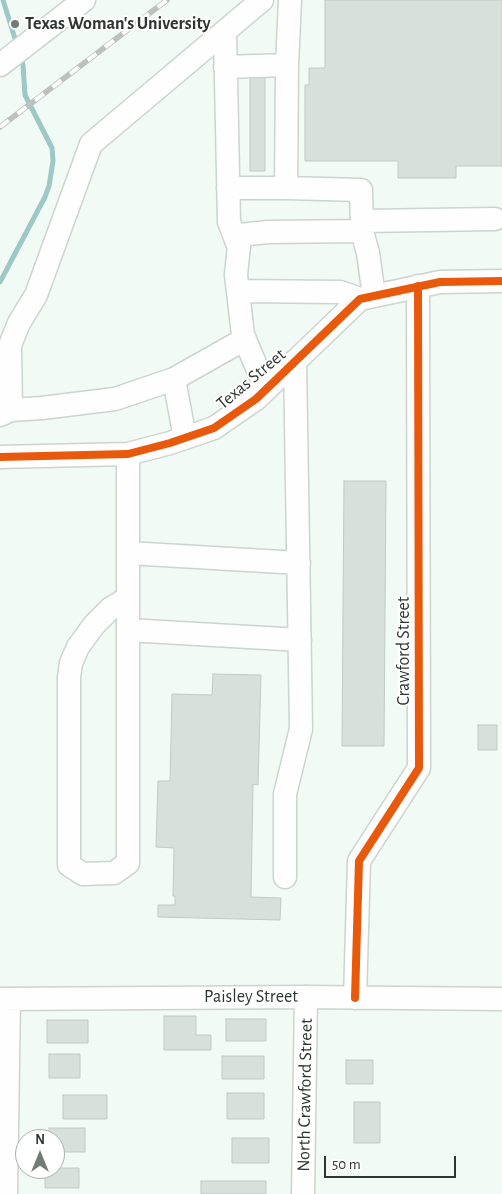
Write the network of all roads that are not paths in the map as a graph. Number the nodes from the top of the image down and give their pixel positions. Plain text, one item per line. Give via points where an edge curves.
1 (84, 0) edge
2 (262, 0) edge
3 (290, 0) edge
4 (225, 31) junction
5 (0, 65) edge
6 (287, 66) junction
7 (225, 67) junction
8 (228, 188) junction
9 (286, 188) junction
10 (495, 219) dead end
11 (362, 226) junction
12 (239, 248) junction
13 (502, 282) edge
14 (418, 286) junction
15 (238, 291) junction
16 (367, 297) junction
17 (245, 339) junction
18 (295, 361) junction
19 (174, 379) junction
20 (266, 389) junction
21 (6, 413) edge
22 (185, 438) junction
23 (128, 454) junction
24 (0, 457) edge
25 (128, 553) junction
26 (299, 563) junction
27 (128, 598) junction
28 (128, 630) junction
29 (300, 640) junction
30 (285, 877) dead end
31 (306, 997) junction
32 (356, 998) junction
33 (5, 999) edge
34 (502, 999) edge
35 (6, 1194) edge
36 (303, 1194) edge

1 - 5 street
2 - 4 street
3 - 6 street
4 - 7 street
4 - 21 street via 91,144 36,295 10,345
6 - 7 street
6 - 9 street
7 - 8 street
8 - 9 street
8 - 12 street via 229,222
9 - 11 street via 361,190
10 - 11 street
11 - 12 street via 240,235
11 - 16 street via 368,253
12 - 15 street
13 - 14 street via 440,282
14 - 16 street
14 - 32 street, Crawford Street via 419,768 359,861
15 - 16 street via 340,292
15 - 17 street
16 - 18 street, Texas Street
17 - 19 street
17 - 20 street
18 - 20 street, Texas Street
18 - 26 street
19 - 21 street via 115,398
19 - 22 street
20 - 22 street, Texas Street via 214,428
22 - 23 street, Texas Street
23 - 24 street, Texas Street
23 - 25 street
25 - 26 street
25 - 27 street
26 - 29 street
27 - 28 street
27 - 28 street via 110,609 94,625 78,646 71,663 69,865 83,874 114,873 128,863
28 - 29 street
29 - 30 street via 302,729 285,794
31 - 32 street, Paisley Street
31 - 33 street, Paisley Street
31 - 36 street, North Crawford Street
32 - 34 street, Paisley Street
33 - 35 street

